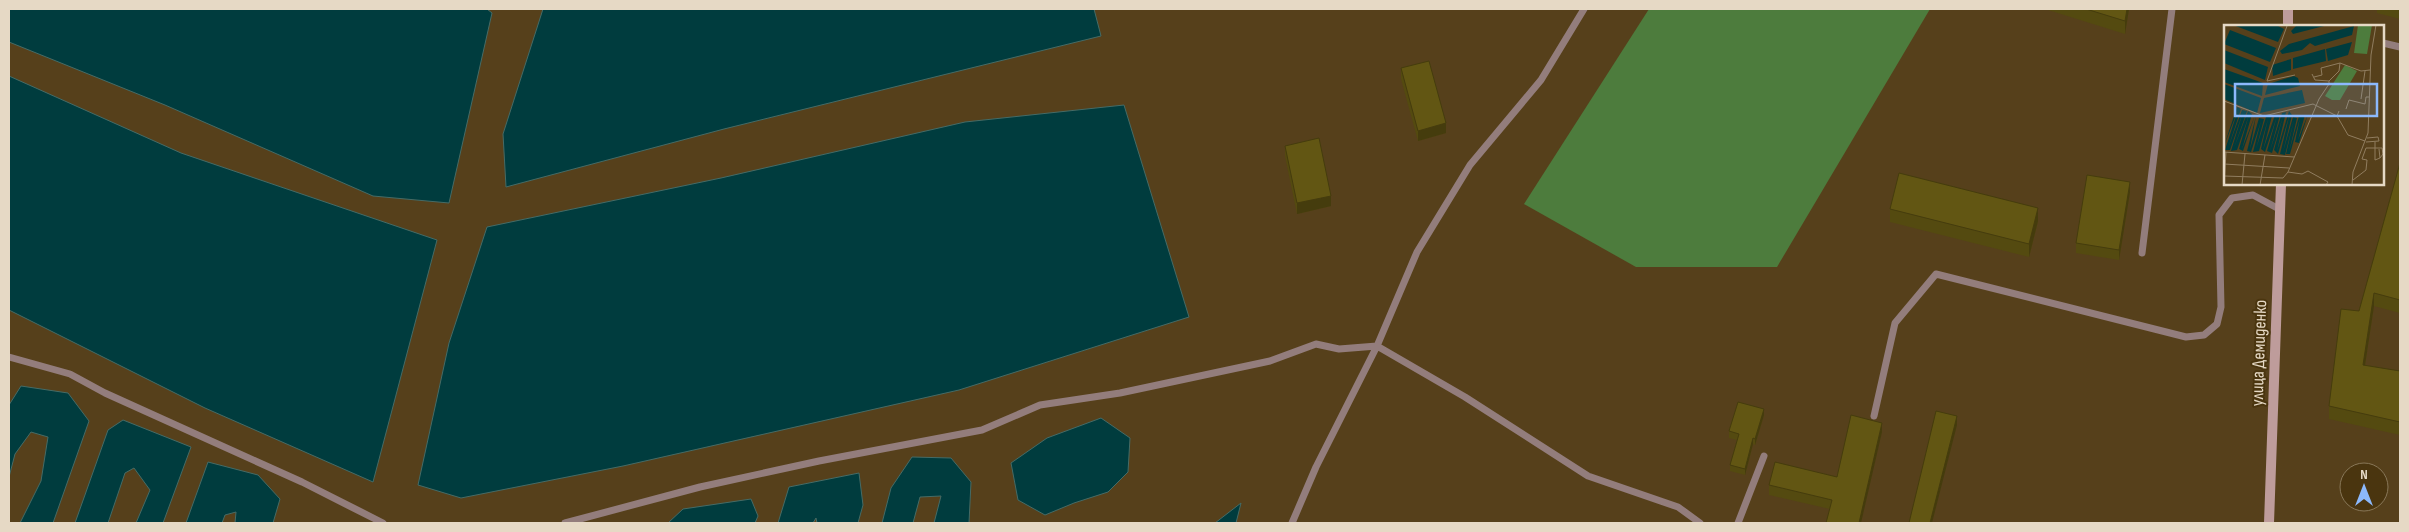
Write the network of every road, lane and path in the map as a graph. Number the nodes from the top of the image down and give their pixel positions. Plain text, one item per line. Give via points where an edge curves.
1 (1584, 9) edge
2 (2172, 9) edge
3 (2288, 9) edge
4 (2288, 25) edge
5 (2384, 43) edge
6 (2400, 48) edge
7 (2280, 185) edge
8 (2279, 209) junction
9 (2142, 253) dead end
10 (1377, 346) junction
11 (9, 357) edge
12 (1874, 416) dead end
13 (1764, 456) dead end
14 (383, 523) edge
15 (565, 523) edge
16 (1292, 523) edge
17 (1700, 523) edge
18 (1738, 523) edge
19 (2269, 523) edge

1 - 10 lane via 1541,80 1470,166 1417,252
2 - 9 lane
3 - 4 main road
5 - 6 lane
7 - 8 main road, улица Демиденко
8 - 12 lane via 2253,195 2232,198 2219,215 2221,307 2217,324 2204,335 2186,337 1936,274 1895,323
8 - 19 main road, улица Демиденко
10 - 15 lane via 1339,349 1316,344 1270,361 1120,393 1040,405 982,430 700,487
10 - 16 lane via 1316,466
10 - 17 lane via 1465,397 1588,476 1678,507
11 - 14 lane via 70,374
13 - 18 lane

